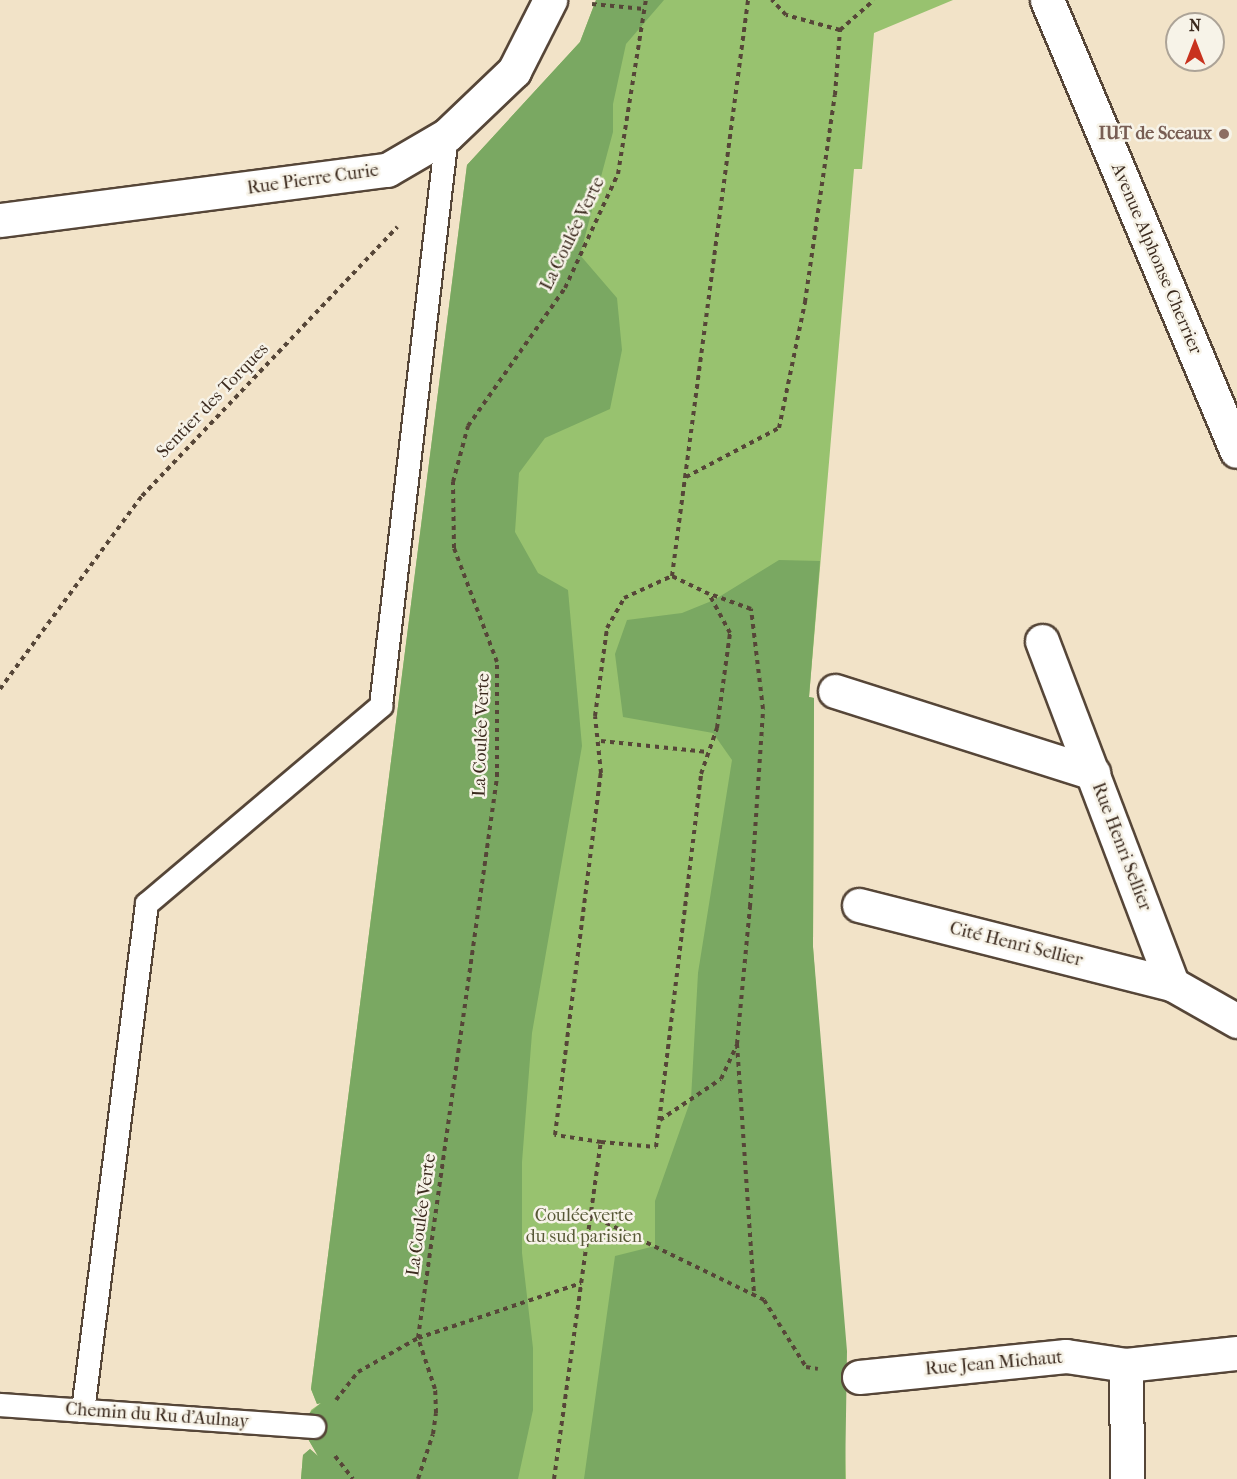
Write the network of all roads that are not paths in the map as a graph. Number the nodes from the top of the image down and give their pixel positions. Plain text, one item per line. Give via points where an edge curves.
1 (1047, 0) edge
2 (565, 1) edge
3 (447, 135) junction
4 (0, 220) edge
5 (1237, 451) edge
6 (1042, 641) dead end
7 (836, 691) dead end
8 (1093, 773) junction
9 (859, 905) dead end
10 (1172, 984) junction
11 (1237, 1021) edge
12 (1237, 1353) edge
13 (1126, 1365) junction
14 (859, 1377) road end
15 (0, 1405) edge
16 (83, 1411) junction
17 (314, 1427) road end
18 (1127, 1479) edge

1 - 5 street, Avenue Alphonse Cherrier
2 - 3 street, Rue Pierre Curie via 514,71
3 - 4 street, Rue Pierre Curie via 387,170
3 - 16 lane via 381,706 147,904
6 - 8 street, Rue Henri Sellier
7 - 8 street
8 - 10 street, Rue Henri Sellier
9 - 10 street, Cité Henri Sellier
10 - 11 street
12 - 13 street, Rue Jean Michaut
13 - 14 street, Rue Jean Michaut via 1066,1356
13 - 18 street
15 - 16 lane, Chemin du Ru d'Aulnay
16 - 17 lane, Chemin du Ru d'Aulnay

